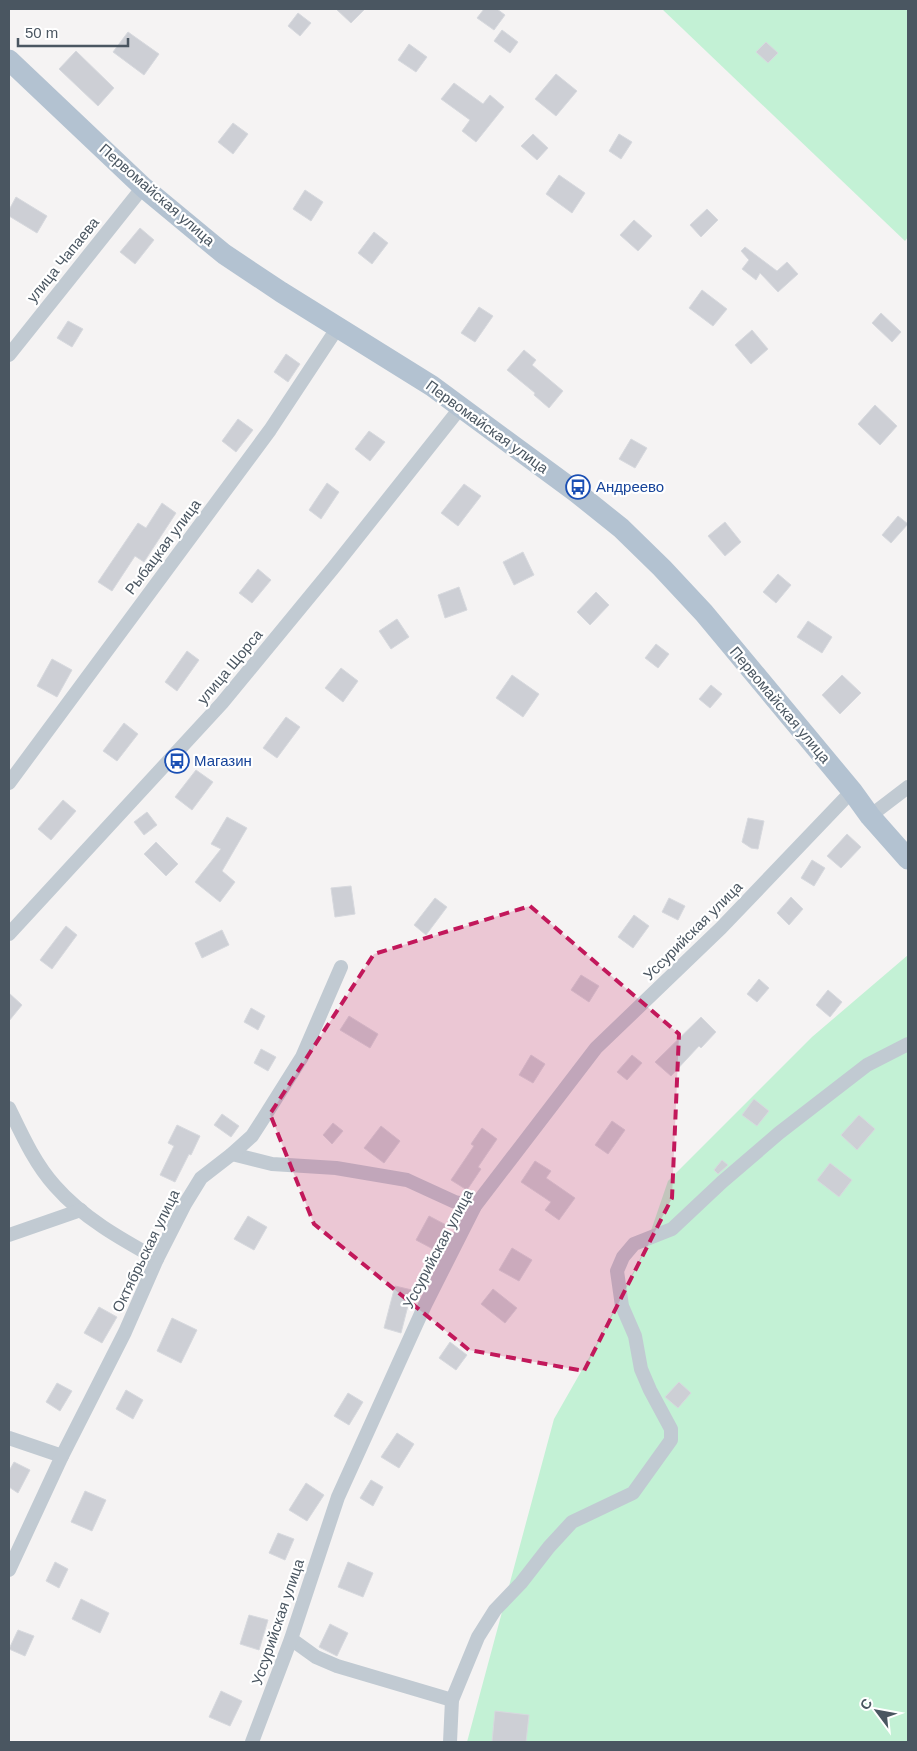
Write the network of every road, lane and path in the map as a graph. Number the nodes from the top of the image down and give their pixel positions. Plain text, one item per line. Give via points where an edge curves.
1 (9, 60) edge
2 (143, 187) junction
3 (338, 327) junction
4 (9, 355) edge
5 (462, 407) junction
6 (9, 783) edge
7 (908, 787) edge
8 (852, 791) junction
9 (870, 816) junction
10 (908, 859) edge
11 (9, 934) edge
12 (341, 967) dead end
13 (908, 1044) edge
14 (9, 1108) edge
15 (232, 1154) junction
16 (475, 1206) junction
17 (81, 1210) junction
18 (9, 1235) edge
19 (157, 1259) junction
20 (9, 1438) edge
21 (62, 1456) junction
22 (9, 1570) edge
23 (291, 1639) junction
24 (452, 1700) junction
25 (252, 1742) edge
26 (450, 1742) edge

1 - 2 main road, Первомайская улица
2 - 3 main road, Первомайская улица via 224,254
2 - 4 street, улица Чапаева
3 - 5 main road, Первомайская улица
3 - 6 street, Рыбацкая улица via 270,430
5 - 8 main road, Первомайская улица via 621,528 662,568 704,613
5 - 11 street, улица Щорса via 222,703
7 - 9 street
8 - 9 main road, Первомайская улица
8 - 16 street, Уссурийская улица via 721,928 596,1048
9 - 10 main road, Первомайская улица
12 - 15 street, Октябрьская улица via 302,1056 252,1136
13 - 24 street via 867,1065 779,1133 672,1229 634,1244 623,1258 617,1272 622,1306 635,1336 650,1390 672,1429 671,1440 633,1494 572,1522 549,1546 522,1583 495,1610 478,1637
14 - 17 street via 40,1166 55,1187
15 - 16 street via 272,1164 336,1168 407,1180 455,1202
15 - 19 street, Октябрьская улица via 201,1178
16 - 23 street, Уссурийская улица via 425,1305 338,1497
17 - 18 street
17 - 19 street via 107,1231
19 - 21 street, Октябрьская улица via 125,1332
20 - 21 street
21 - 22 street, Октябрьская улица
23 - 24 street via 316,1657 337,1666
23 - 25 street, Уссурийская улица
24 - 26 street

